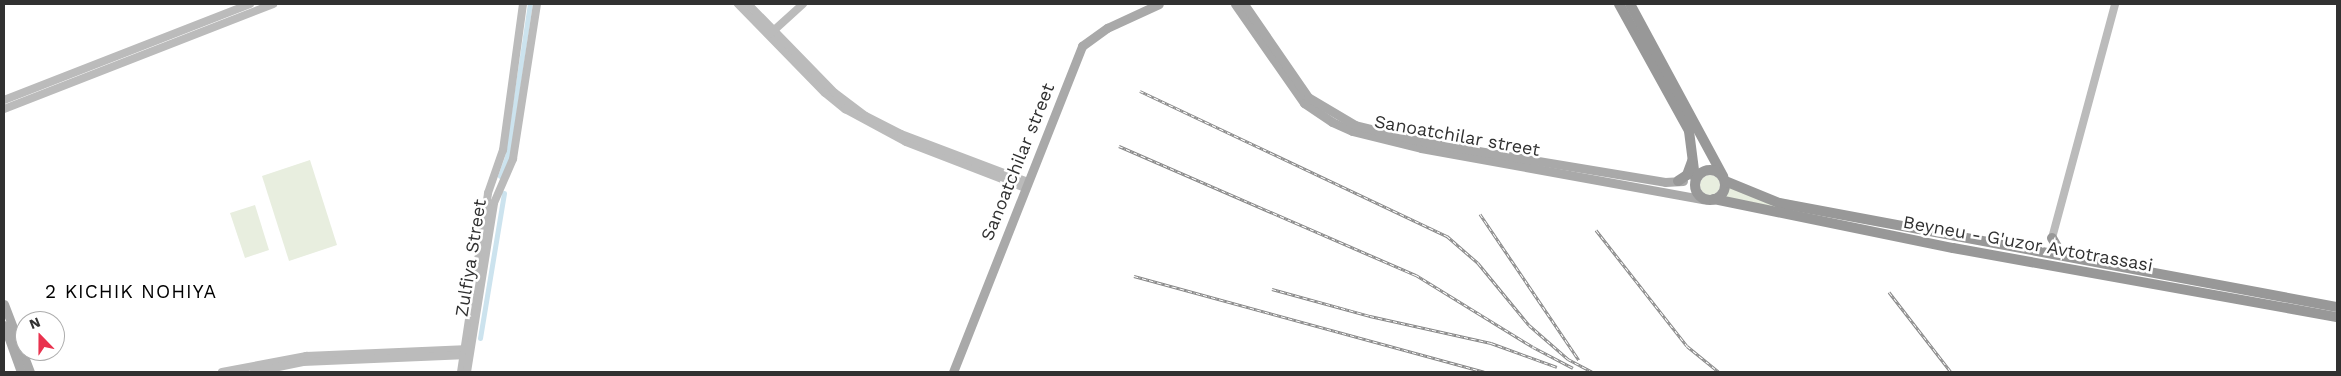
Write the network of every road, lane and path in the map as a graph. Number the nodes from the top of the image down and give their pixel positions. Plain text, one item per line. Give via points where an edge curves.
1 (250, 4) edge
2 (273, 4) edge
3 (523, 4) edge
4 (537, 4) edge
5 (738, 4) edge
6 (748, 4) edge
7 (803, 4) edge
8 (1148, 4) edge
9 (1159, 4) edge
10 (1235, 4) edge
11 (1244, 4) edge
12 (1618, 4) edge
13 (1630, 4) edge
14 (2114, 4) edge
15 (771, 34) junction
16 (4, 100) edge
17 (4, 109) edge
18 (1694, 152) junction
19 (1508, 159) junction
20 (1695, 178) junction
21 (1724, 179) junction
22 (1678, 181) junction
23 (1024, 184) junction
24 (1703, 198) junction
25 (1714, 200) junction
26 (1814, 202) dead end
27 (1804, 207) junction
28 (2052, 238) junction
29 (2035, 251) junction
30 (2071, 258) junction
31 (2191, 285) junction
32 (4, 304) edge
33 (2337, 307) edge
34 (2337, 317) edge
35 (4, 325) edge
36 (467, 352) junction
37 (20, 372) edge
38 (30, 372) edge
39 (222, 372) edge
40 (254, 372) edge
41 (461, 372) edge
42 (467, 372) edge
43 (948, 372) edge
44 (953, 372) edge

1 - 16 main road
2 - 17 main road
3 - 36 main road, Zulfiya Street via 503,150 488,193
4 - 36 main road, Zulfiya Street via 513,159 494,203
5 - 15 main road
6 - 15 main road
7 - 15 main road
8 - 23 main road, Sanoatchilar street via 1106,24 1080,43 1070,60
9 - 23 main road, Sanoatchilar street via 1107,28 1082,46
10 - 19 main road, Sanoatchilar street via 1304,103 1332,122 1363,135 1421,148
11 - 19 main road, Sanoatchilar street via 1308,97 1336,116 1399,137
12 - 18 highway via 1689,131
13 - 21 highway
14 - 28 main road
15 - 23 main road via 834,93 866,116 901,134
18 - 20 highway
18 - 22 highway via 1687,175
19 - 22 main road via 1665,182
19 - 24 main road, Sanoatchilar street
20 - 21 highway via 1708,170
20 - 22 main road
20 - 24 highway via 1696,190
21 - 25 highway via 1723,193
21 - 27 highway via 1766,199
23 - 43 main road, Sanoatchilar street
23 - 44 main road, Sanoatchilar street
24 - 25 highway
25 - 31 highway, Beyneu - G'uzor Avtotrassasi via 1953,248
26 - 27 highway
27 - 29 highway
28 - 29 highway via 2043,249
28 - 30 highway via 2060,252
29 - 30 highway
30 - 31 highway
31 - 33 highway
31 - 34 highway, Beyneu - G'uzor Avtotrassasi
32 - 38 main road
35 - 37 main road
36 - 39 main road via 306,356
36 - 40 main road via 303,362
36 - 41 main road, Zulfiya Street
36 - 42 main road, Zulfiya Street

